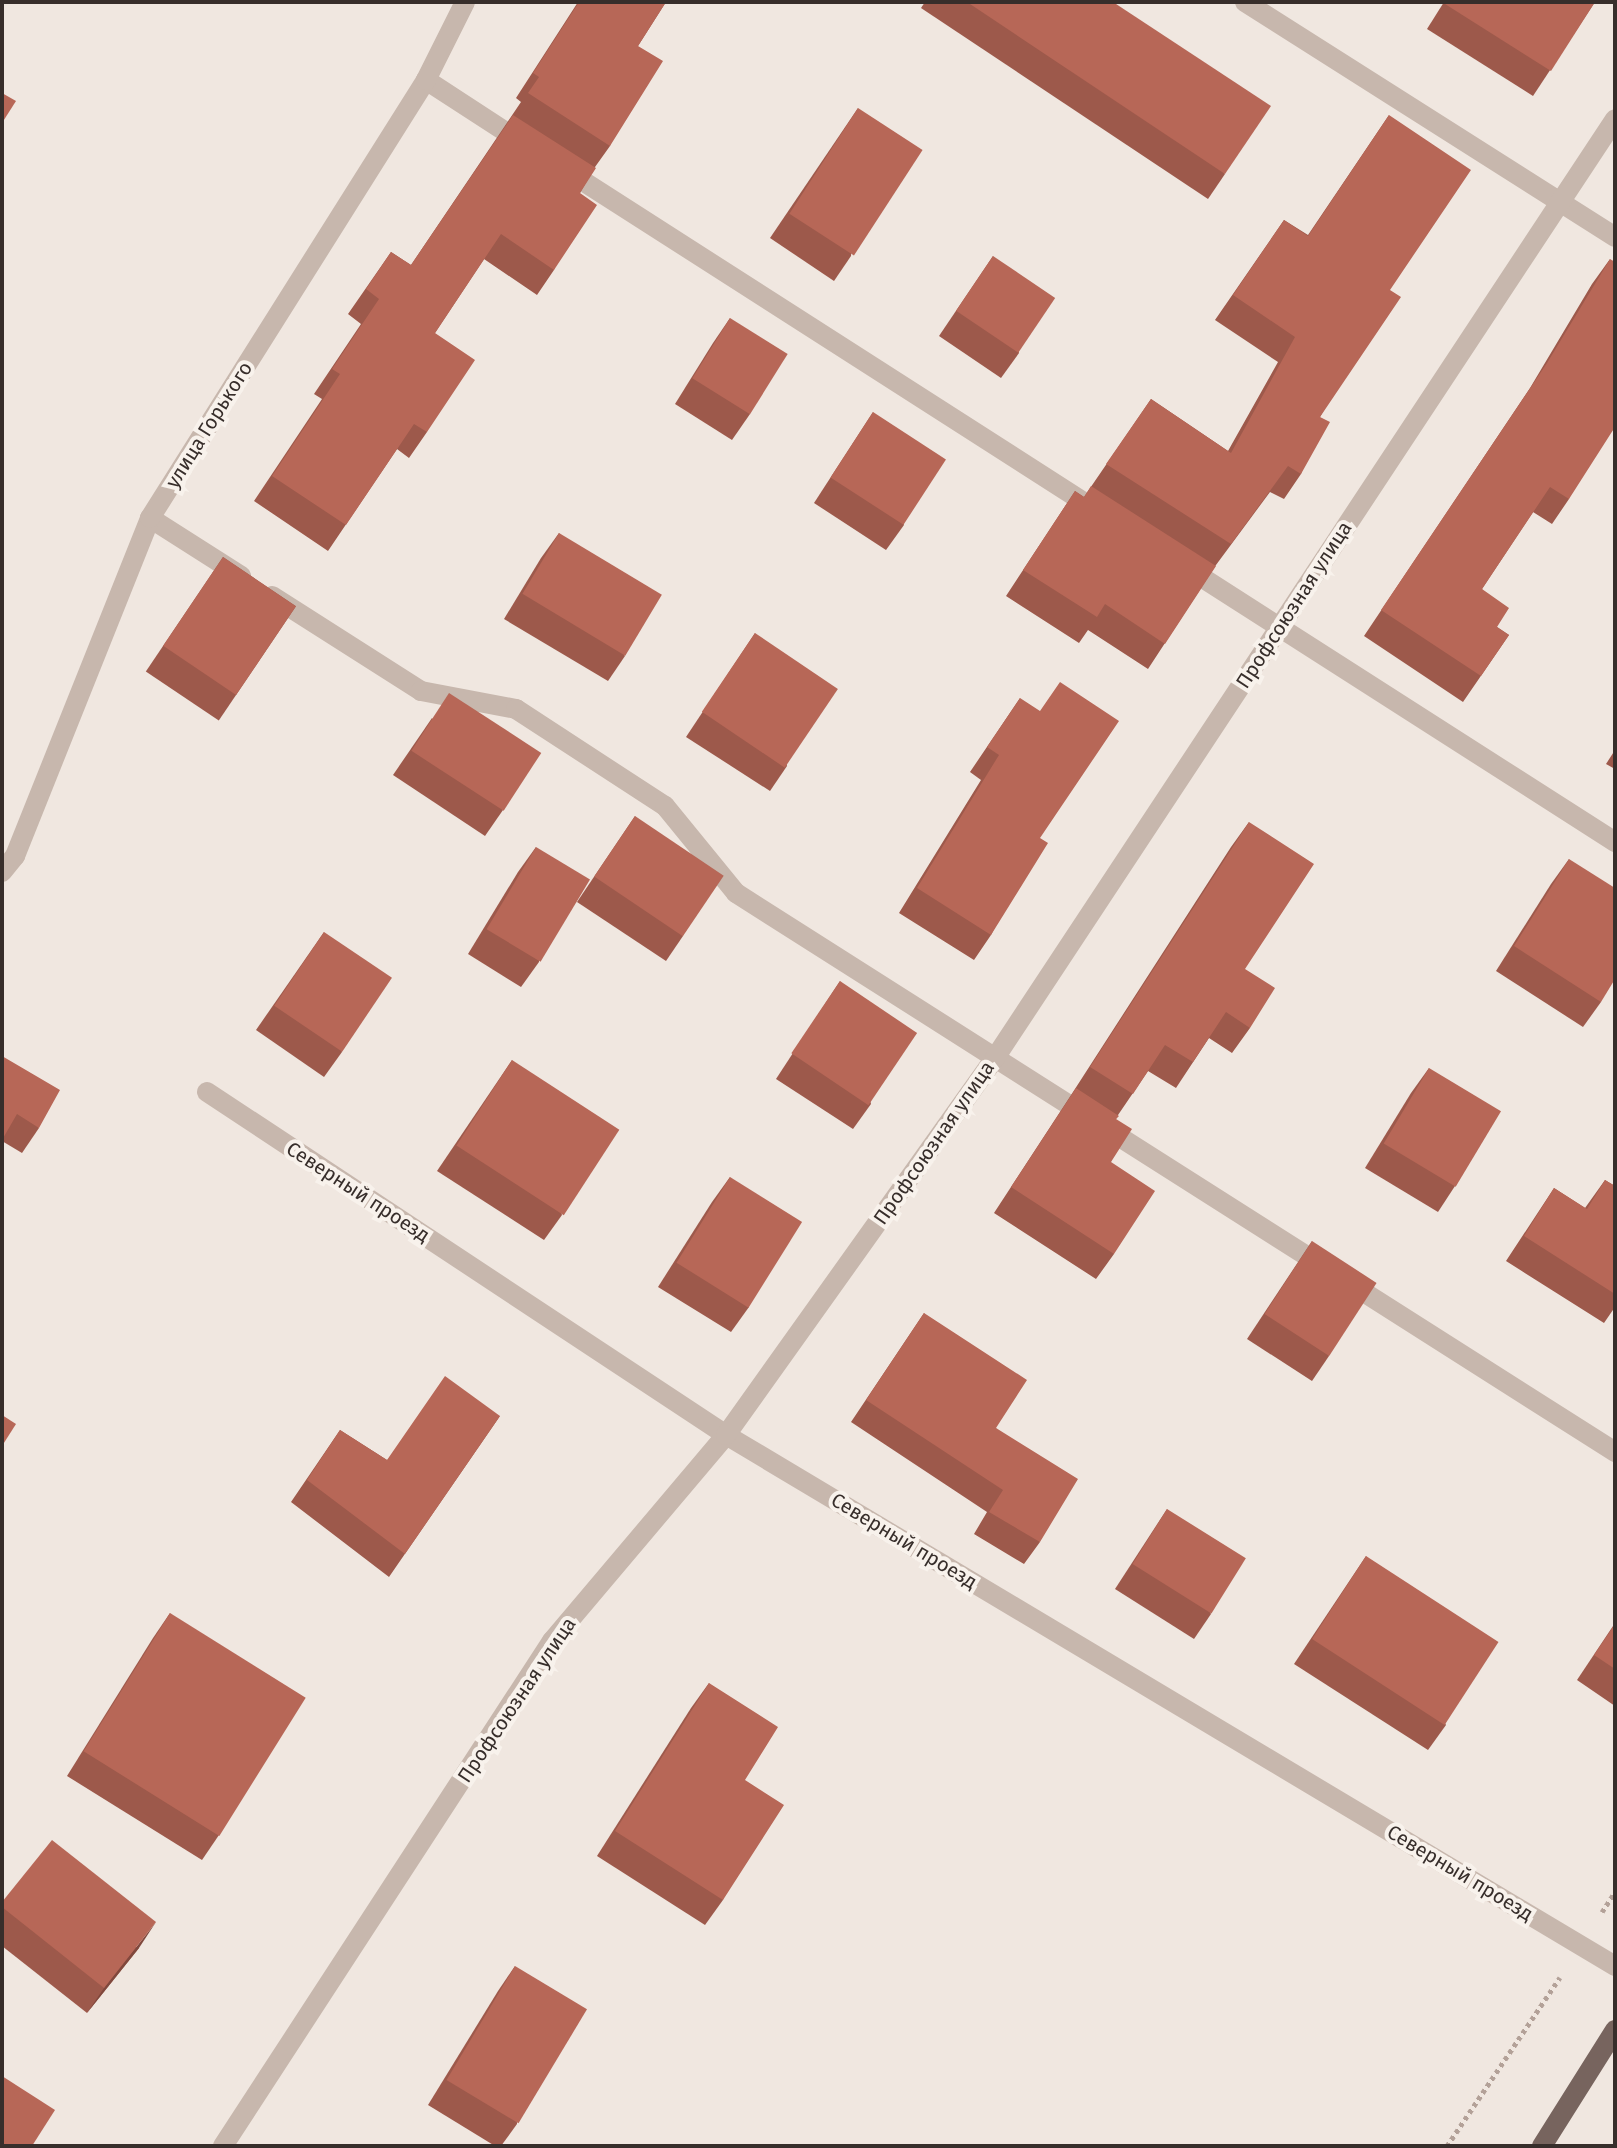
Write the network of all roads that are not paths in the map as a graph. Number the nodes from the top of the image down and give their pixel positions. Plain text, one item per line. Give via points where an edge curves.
1 (465, 2) edge
2 (1245, 2) edge
3 (426, 80) junction
4 (1615, 119) edge
5 (1560, 202) junction
6 (1615, 237) edge
7 (1106, 516) edge
8 (150, 518) junction
9 (1159, 550) edge
10 (1279, 627) junction
11 (1615, 842) edge
12 (2, 872) edge
13 (995, 1058) junction
14 (207, 1092) dead end
15 (726, 1435) junction
16 (1615, 1452) edge
17 (1615, 1966) edge
18 (1615, 2030) edge
19 (223, 2146) edge
20 (1542, 2146) edge

1 - 3 street, улица Горького
2 - 5 street
3 - 7 street
3 - 8 street, улица Горького
4 - 5 street, Профсоюзная улица
5 - 6 street
5 - 10 street, Профсоюзная улица
8 - 12 street, улица Горького via 15,856
8 - 13 street via 421,691 516,709 665,806 736,893
9 - 10 street
10 - 11 street
10 - 13 street, Профсоюзная улица
13 - 15 street, Профсоюзная улица
13 - 16 street
14 - 15 street, Северный проезд
15 - 17 street, Северный проезд
15 - 19 street, Профсоюзная улица via 552,1641
18 - 20 main road

